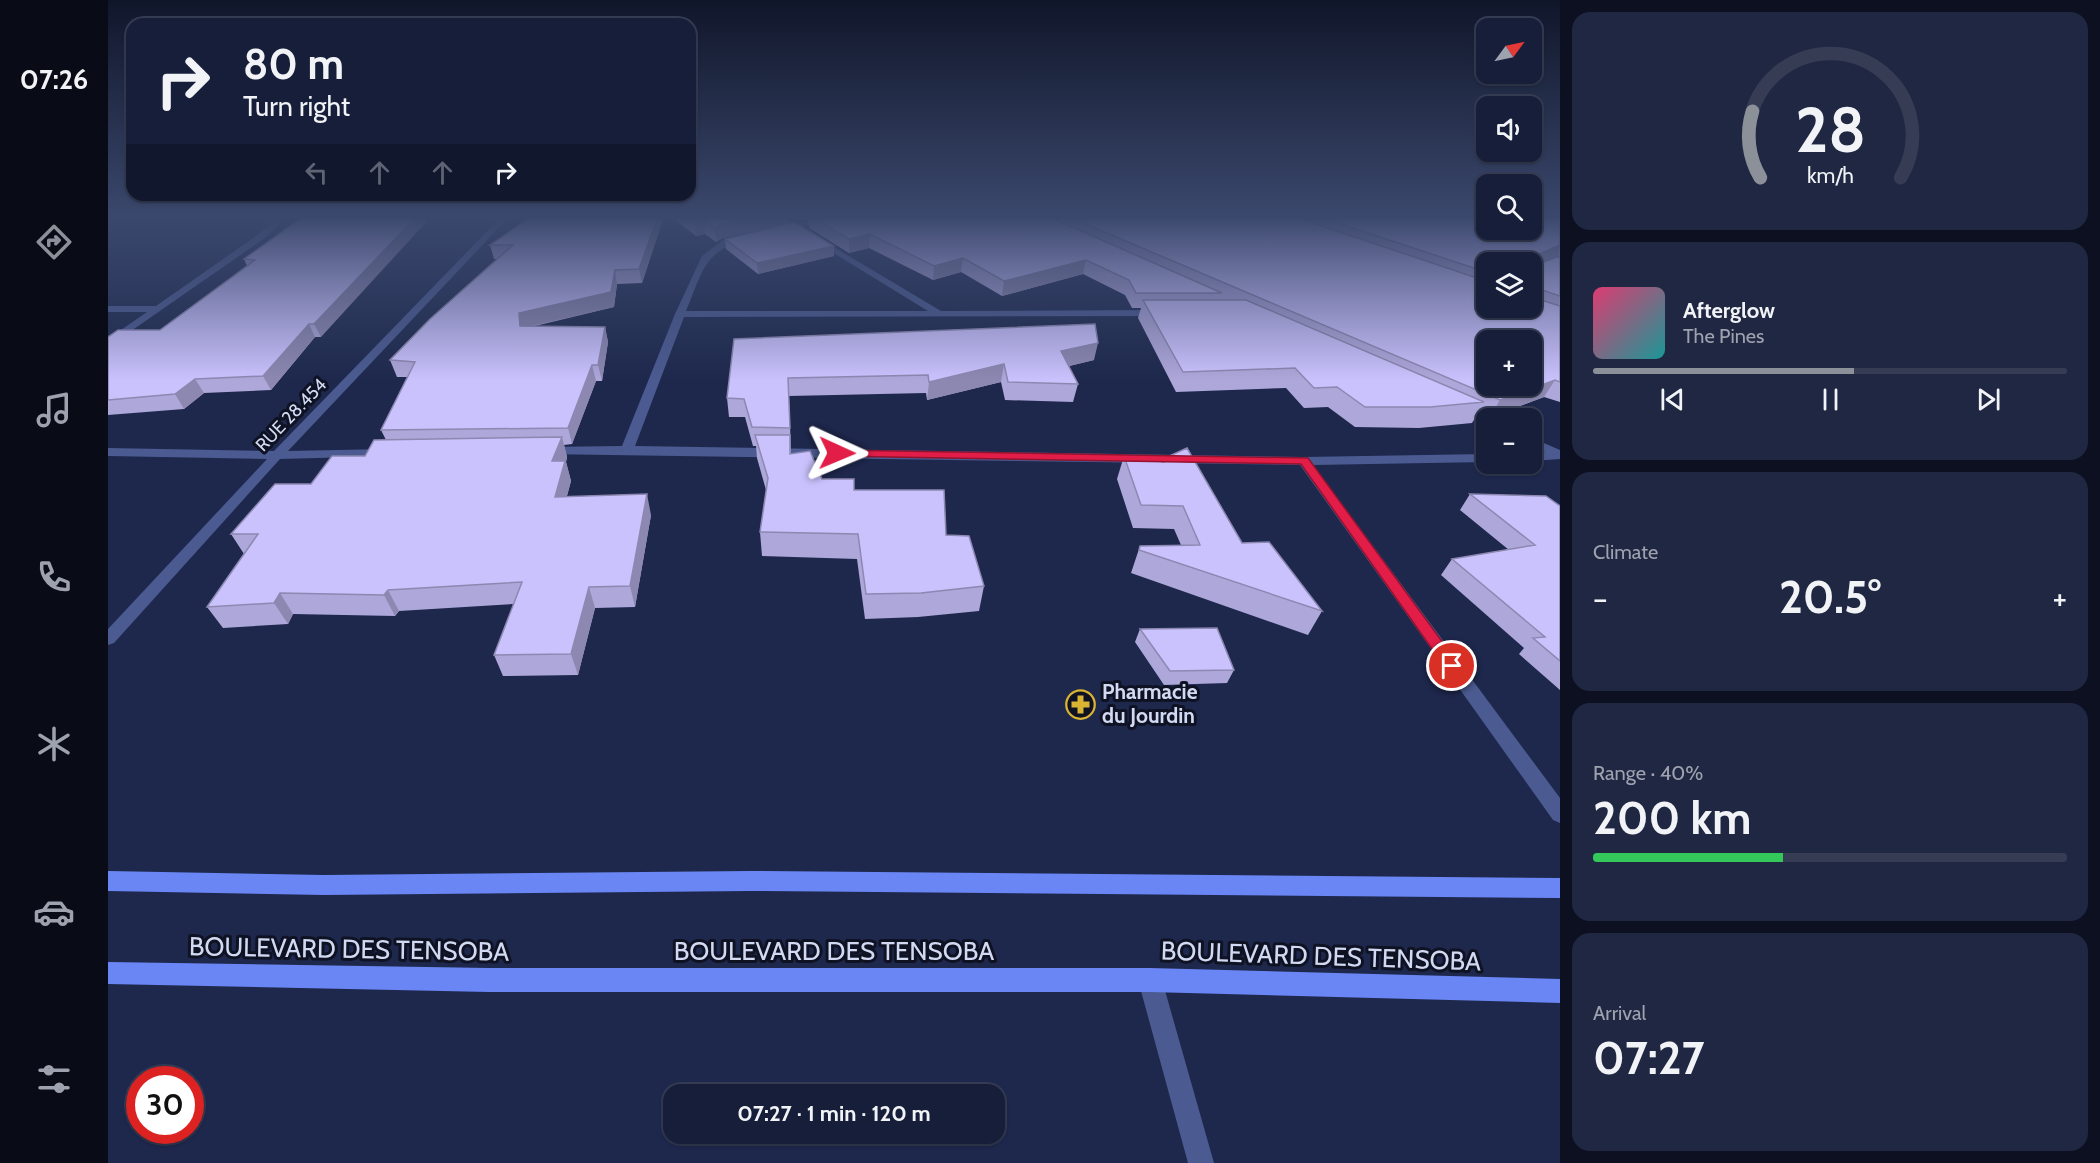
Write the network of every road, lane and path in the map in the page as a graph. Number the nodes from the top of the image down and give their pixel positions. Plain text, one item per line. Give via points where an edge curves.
1 (208, 273) edge
2 (451, 273) edge
3 (698, 273) edge
4 (873, 273) edge
5 (108, 309) edge
6 (156, 309) junction
7 (680, 314) junction
8 (940, 314) junction
9 (1174, 314) edge
10 (108, 344) edge
11 (1444, 403) edge
12 (1476, 417) edge
13 (1542, 447) edge
14 (627, 450) junction
15 (534, 451) edge
16 (108, 452) edge
17 (405, 453) edge
18 (277, 455) junction
19 (1560, 456) edge
20 (1542, 457) edge
21 (1476, 458) edge
22 (1304, 461) junction
23 (108, 639) edge
24 (1560, 814) edge
25 (108, 881) edge
26 (1560, 888) edge
27 (108, 973) edge
28 (1150, 980) junction
29 (1560, 991) edge
30 (1201, 1163) edge

1 - 6 street
2 - 18 street, RUE 28.454
3 - 7 street
4 - 8 street
5 - 6 street
6 - 10 street
7 - 8 street
7 - 14 street
8 - 9 street
11 - 12 street
13 - 19 street
14 - 15 street
14 - 22 street
16 - 18 street
17 - 18 street
18 - 23 street, RUE 28.454
19 - 20 street
21 - 22 street
22 - 24 street
25 - 26 main road via 324,885 750,881
27 - 28 main road, BOULEVARD DES TENSOBA via 489,981
28 - 29 main road, BOULEVARD DES TENSOBA
28 - 30 street

